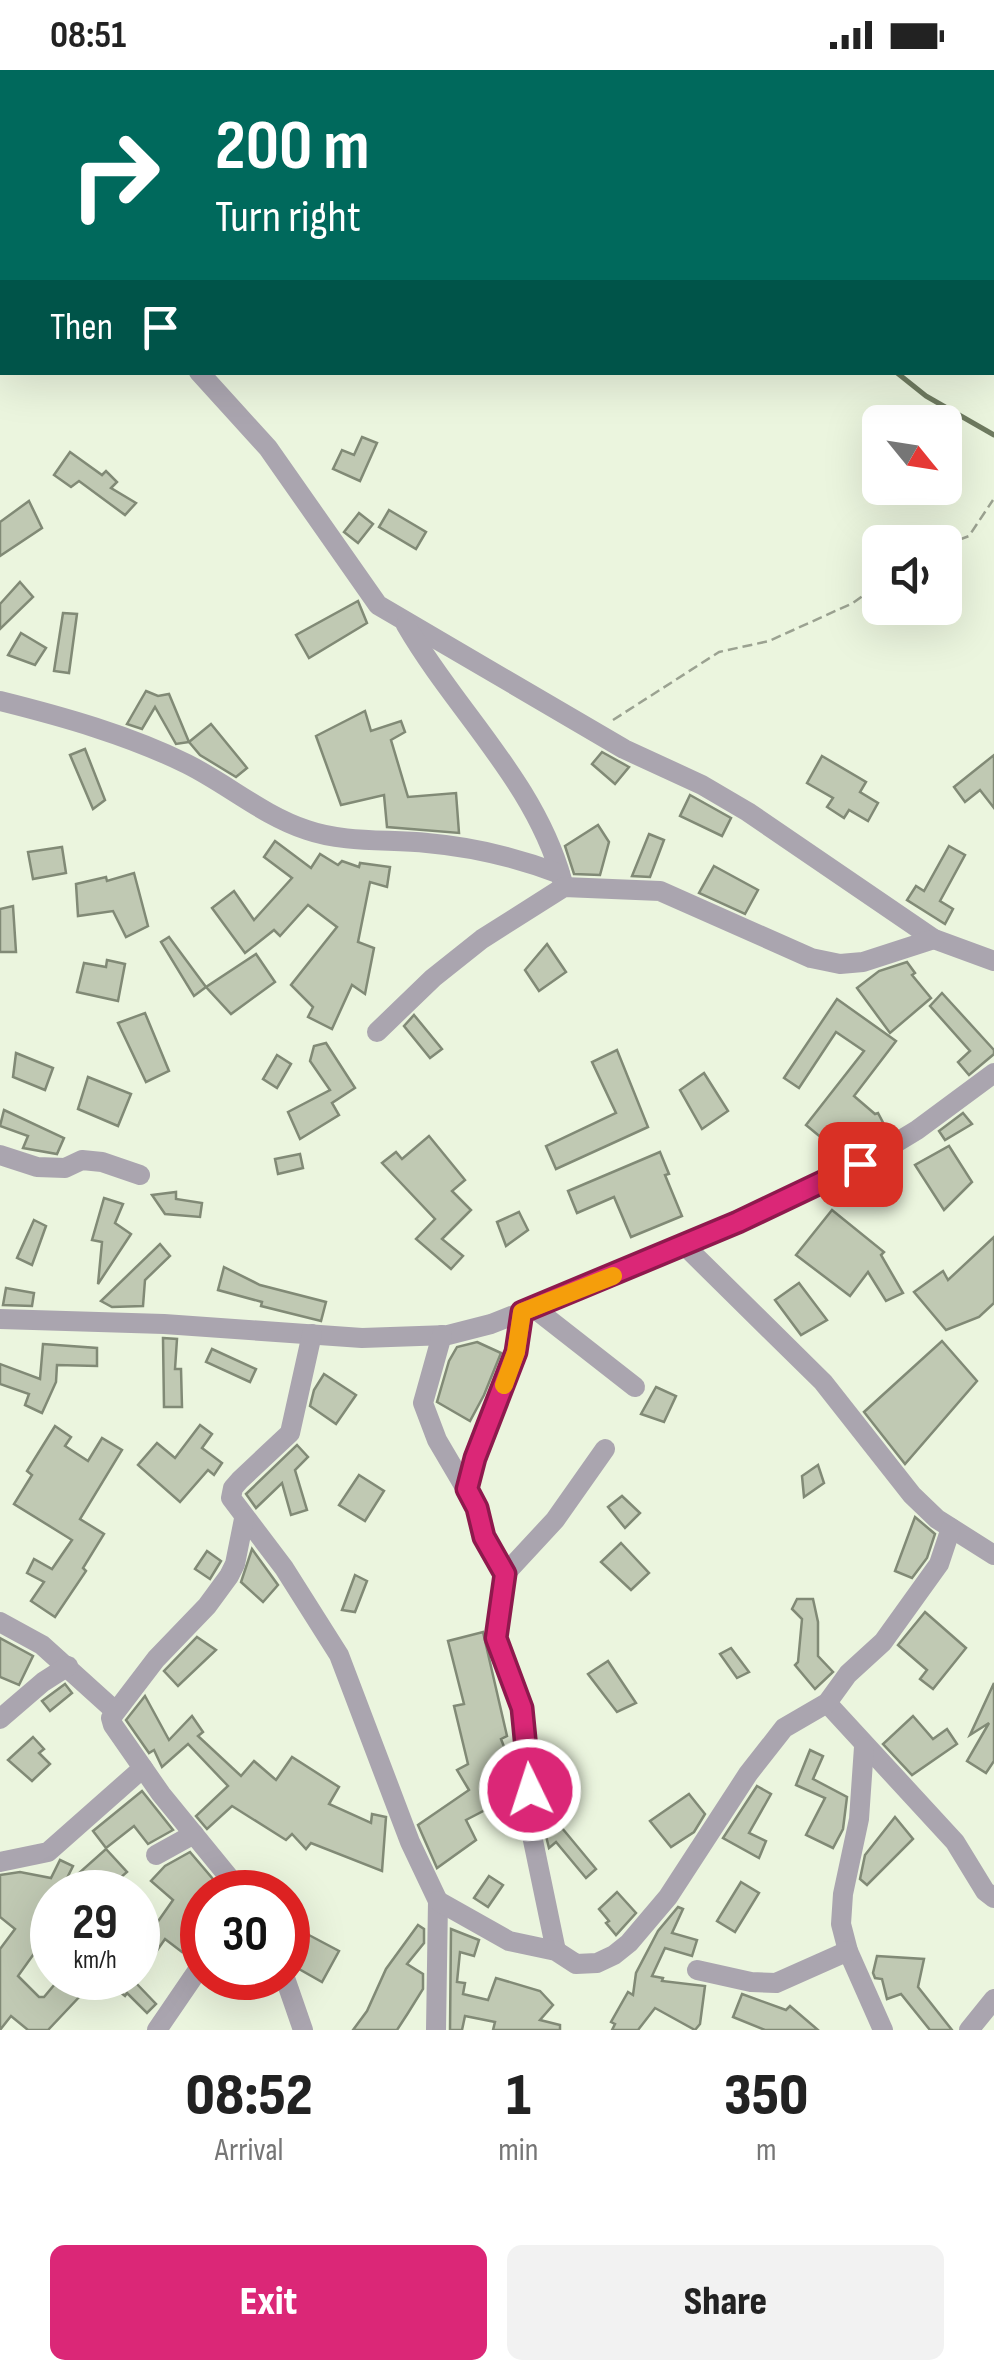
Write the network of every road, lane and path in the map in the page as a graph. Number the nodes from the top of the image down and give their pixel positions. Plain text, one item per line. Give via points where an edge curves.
1 (202, 375) edge
2 (993, 500) edge
3 (962, 539) edge
4 (862, 596) edge
5 (405, 624) junction
6 (0, 701) edge
7 (596, 732) junction
8 (562, 880) junction
9 (934, 939) junction
10 (994, 960) edge
11 (378, 1032) dead end
12 (994, 1073) edge
13 (0, 1155) edge
14 (140, 1175) dead end
15 (683, 1244) junction
16 (528, 1310) junction
17 (0, 1319) edge
18 (312, 1334) junction
19 (442, 1335) junction
20 (634, 1387) dead end
21 (605, 1449) dead end
22 (467, 1489) junction
23 (244, 1519) junction
24 (951, 1528) junction
25 (994, 1555) edge
26 (505, 1574) junction
27 (0, 1622) edge
28 (68, 1666) junction
29 (827, 1703) junction
30 (114, 1710) junction
31 (0, 1719) edge
32 (864, 1747) junction
33 (143, 1768) junction
34 (194, 1834) junction
35 (156, 1855) dead end
36 (0, 1862) edge
37 (223, 1870) edge
38 (994, 1898) edge
39 (438, 1900) junction
40 (556, 1951) junction
41 (848, 1951) junction
42 (697, 1970) dead end
43 (180, 1996) edge
44 (292, 2000) edge
45 (994, 2000) edge
46 (157, 2030) edge
47 (302, 2030) edge
48 (436, 2030) edge
49 (883, 2030) edge
50 (969, 2030) edge

1 - 5 street via 280,463 366,592
2 - 3 path
4 - 7 path via 769,641 719,652
5 - 7 street
5 - 8 street via 516,780
6 - 8 street via 137,743 312,832 504,855
7 - 9 street via 748,812
8 - 9 street via 660,891 811,958 840,964
8 - 11 street via 433,978
9 - 10 street
12 - 15 street via 860,1164
13 - 14 street via 38,1168 82,1160
15 - 16 street
15 - 24 street via 823,1382 912,1495
16 - 19 street
16 - 20 street
16 - 22 street
17 - 18 street
18 - 19 street
18 - 23 street via 290,1433 233,1488 231,1498
19 - 22 street via 422,1403
21 - 26 street via 555,1520
22 - 26 street
23 - 30 street via 229,1576
23 - 39 street via 339,1654
24 - 25 street
24 - 29 street via 940,1564 915,1600
26 - 40 street via 496,1638 522,1708 530,1826
27 - 28 street
28 - 30 street
28 - 31 street
29 - 32 street
29 - 40 street via 784,1728 629,1943 597,1963 576,1964
30 - 33 street via 113,1725
32 - 38 street via 946,1832
32 - 41 street via 860,1819 843,1894
33 - 34 street
33 - 36 street via 48,1852
34 - 35 street
34 - 37 street
39 - 40 street via 509,1941
39 - 48 street
41 - 42 street via 776,1984
41 - 49 street
43 - 46 street
44 - 47 street
45 - 50 street

